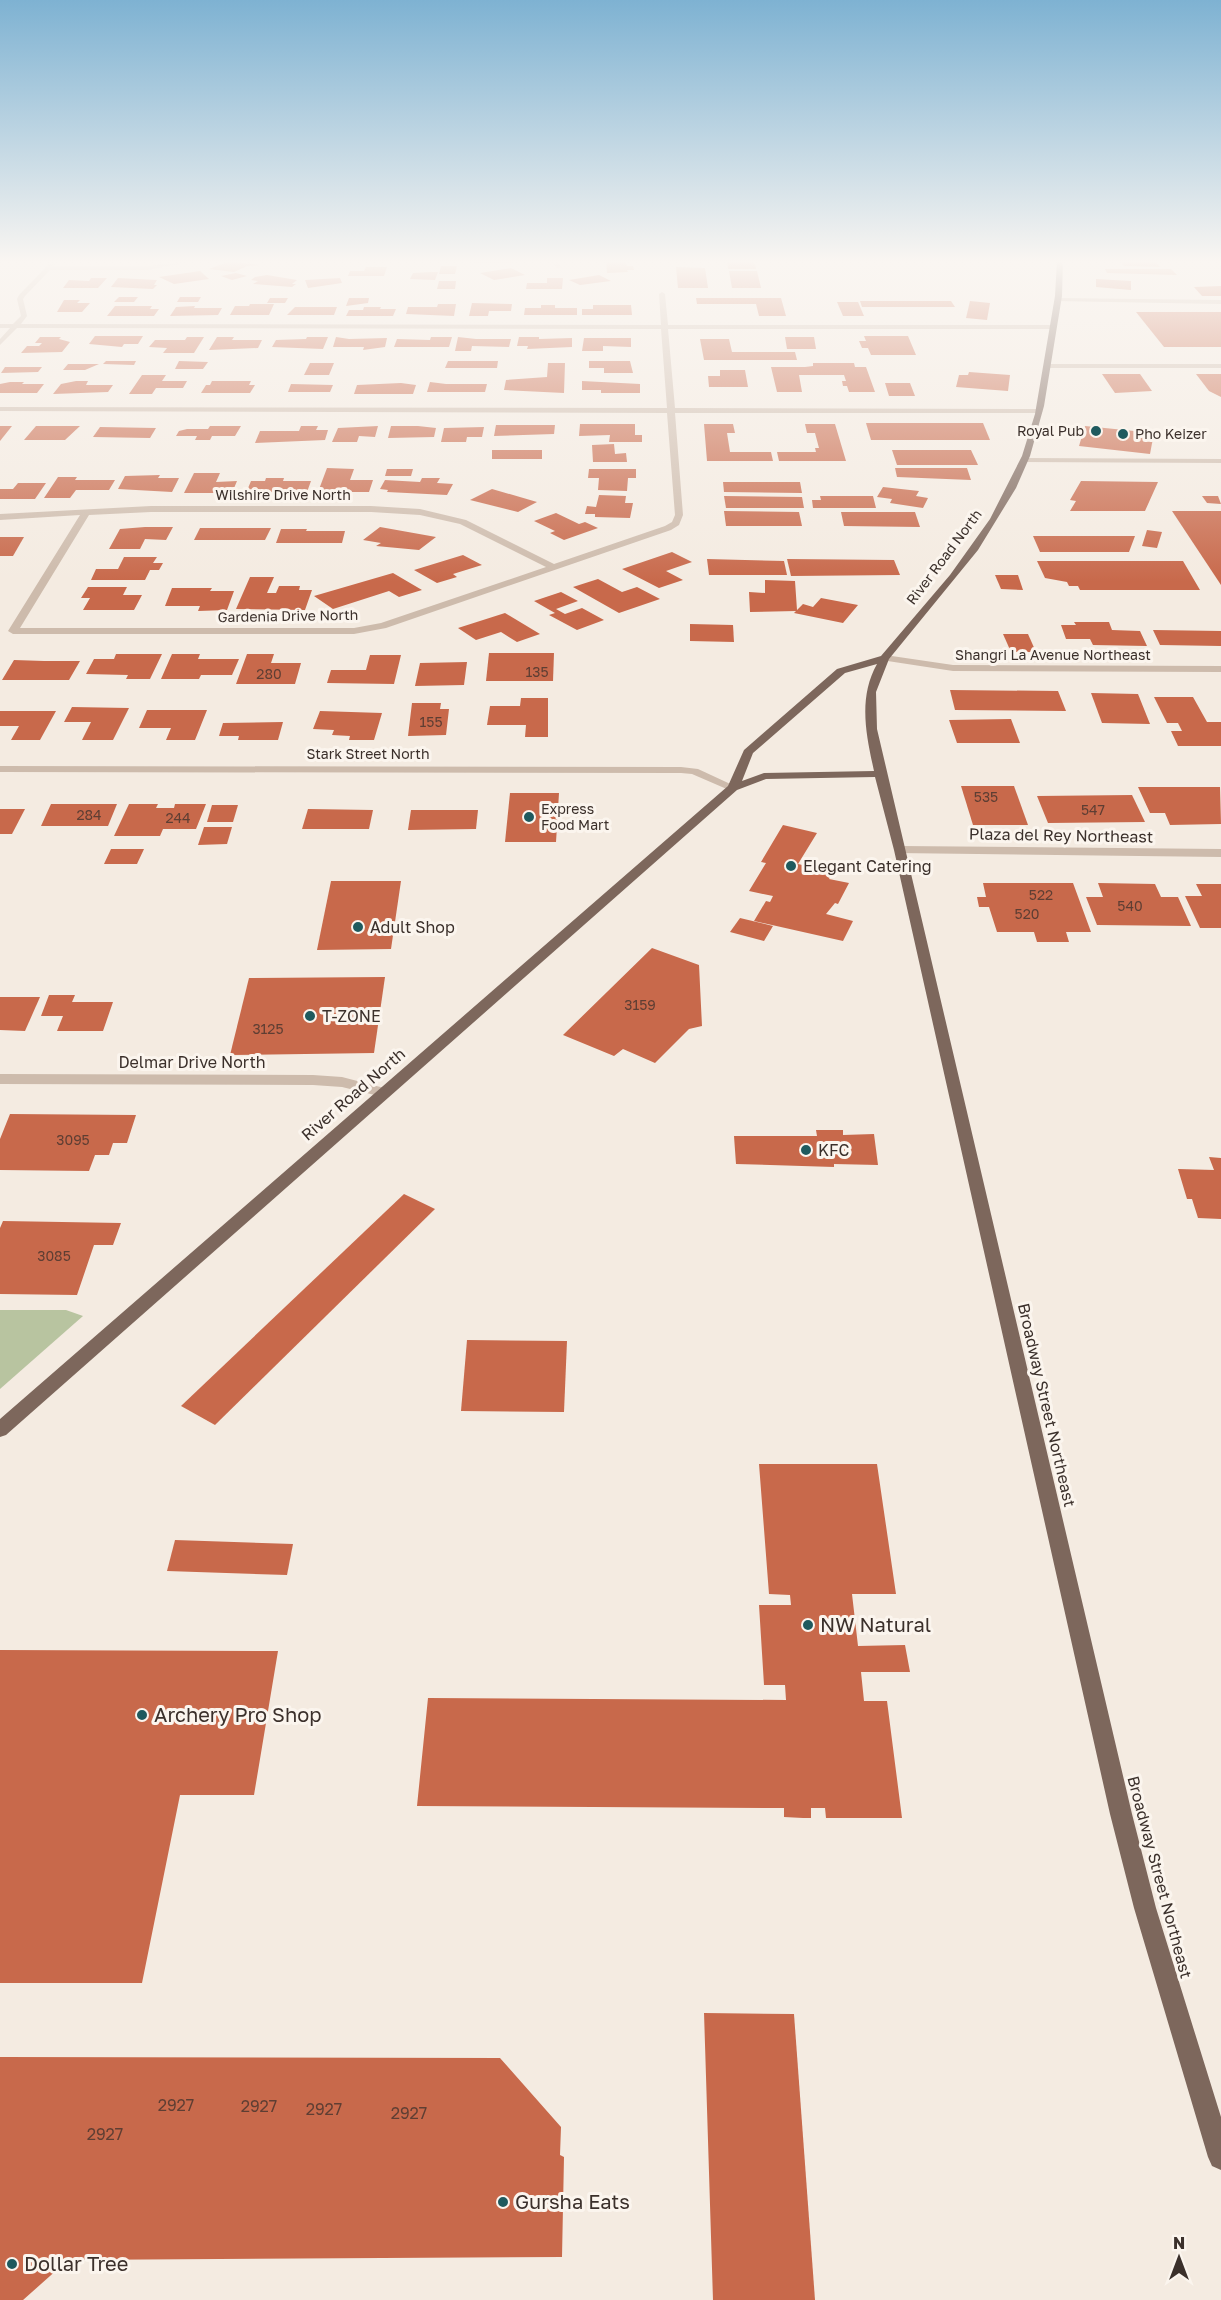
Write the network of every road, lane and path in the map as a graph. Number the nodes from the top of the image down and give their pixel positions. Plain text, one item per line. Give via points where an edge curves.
1 (667, 367) edge
2 (1046, 367) edge
3 (0, 409) edge
4 (670, 410) junction
5 (1039, 411) junction
6 (1025, 460) junction
7 (1221, 461) edge
8 (86, 512) junction
9 (0, 518) edge
10 (555, 568) junction
11 (885, 658) junction
12 (1221, 669) edge
13 (0, 769) edge
14 (881, 774) junction
15 (733, 788) junction
16 (900, 850) junction
17 (1221, 853) edge
18 (0, 1079) edge
19 (383, 1092) junction
20 (0, 1430) edge
21 (1221, 2157) edge

1 - 4 street
2 - 5 main road, River Road North
3 - 4 street
4 - 5 street
4 - 10 street, Gardenia Drive North via 679,515 676,523
5 - 6 main road, River Road North
6 - 7 street
6 - 11 main road, River Road North via 984,536
8 - 9 street, Wilshire Drive North
8 - 10 street, Wilshire Drive North via 420,512 463,522
8 - 10 street, Gardenia Drive North via 13,631 354,631 383,626
11 - 12 street, Shangri La Avenue Northeast via 953,668
11 - 14 main road, Broadway Street Northeast via 875,677 870,702
11 - 15 main road via 840,671 748,752
13 - 15 street, Stark Street North via 681,770 694,771
14 - 15 main road via 764,776
14 - 16 main road, Broadway Street Northeast
15 - 19 main road, River Road North
16 - 17 street, Plaza del Rey Northeast
16 - 21 main road, Broadway Street Northeast via 1121,1814 1145,1908
18 - 19 street, Delmar Drive North via 313,1080
19 - 20 main road, River Road North

